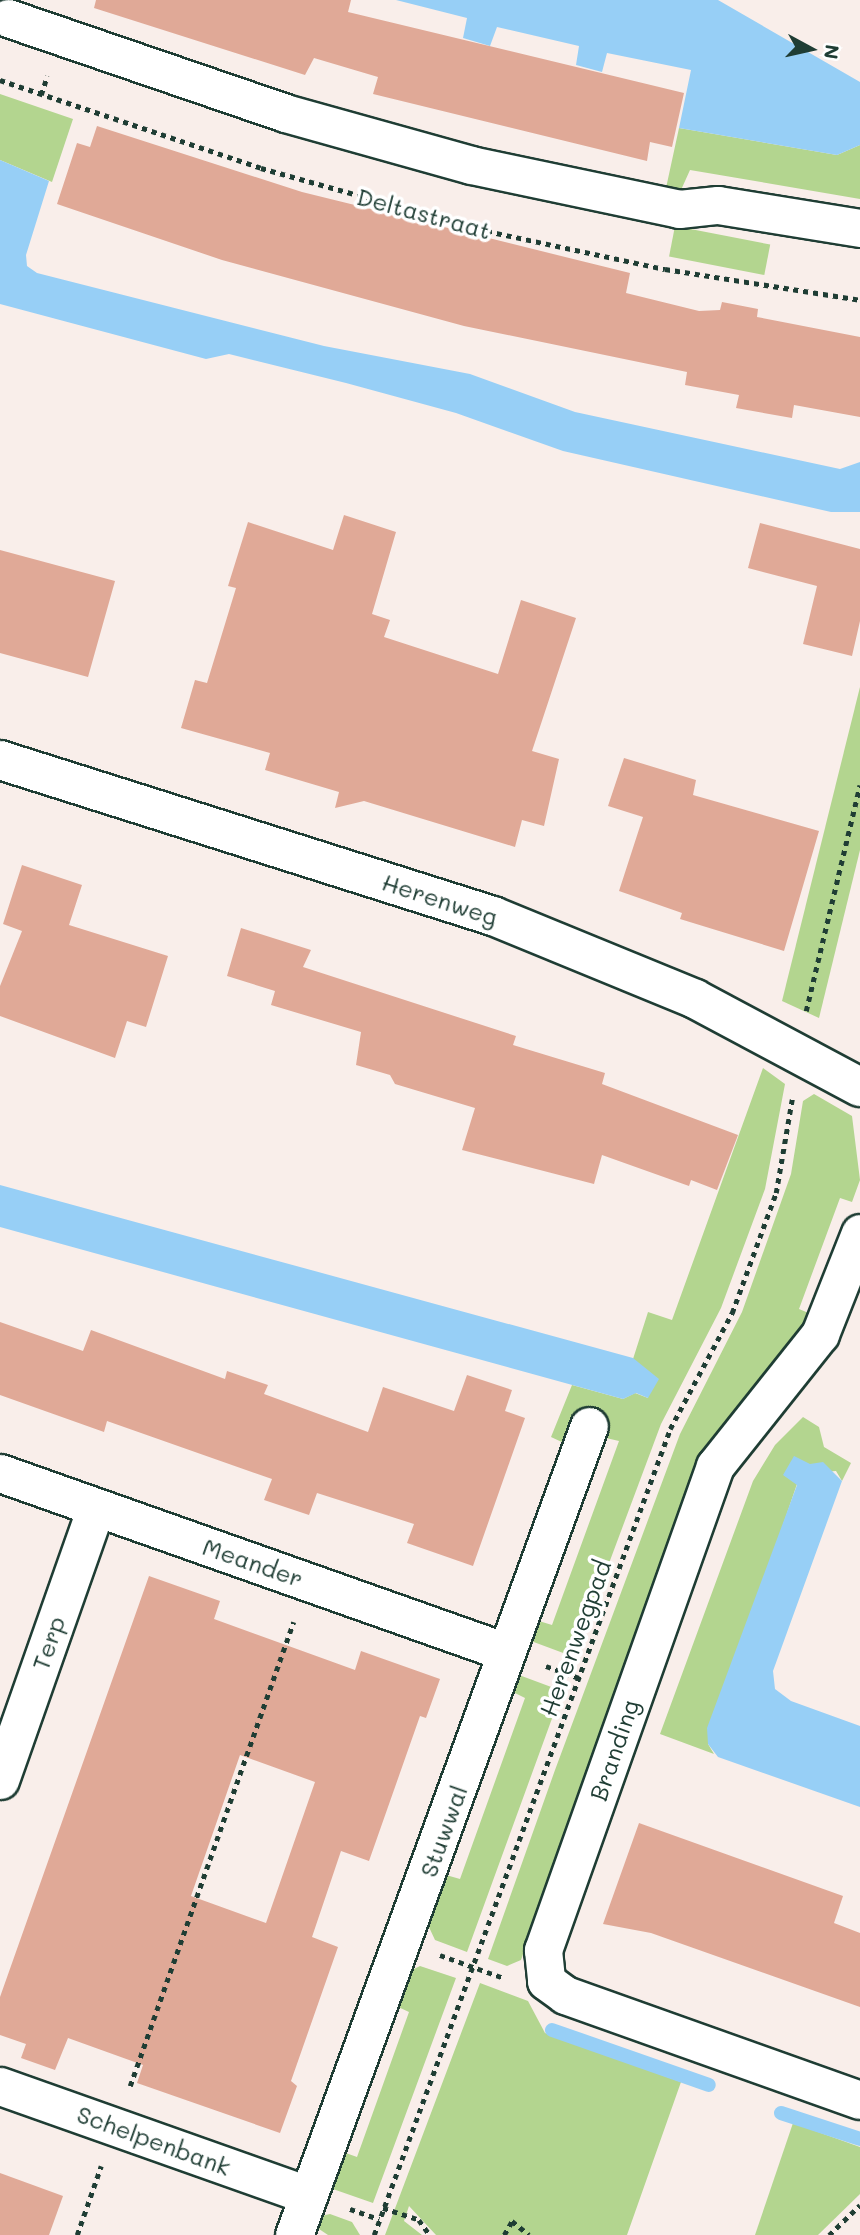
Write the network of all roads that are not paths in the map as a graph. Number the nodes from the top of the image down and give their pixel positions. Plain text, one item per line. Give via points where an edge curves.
1 (6, 19) edge
2 (860, 228) edge
3 (0, 760) edge
4 (860, 1087) edge
5 (860, 1233) edge
6 (589, 1426) dead end
7 (0, 1473) edge
8 (96, 1507) junction
9 (506, 1652) junction
10 (0, 1780) edge
11 (0, 2085) edge
12 (860, 2100) edge
13 (308, 2195) junction
14 (294, 2235) edge

1 - 2 street via 285,113 471,165 679,209 718,205
3 - 4 street, Herenweg via 493,916 695,999
5 - 12 street, Branding via 821,1334 715,1466 544,1951 547,1981 565,1995
6 - 9 street, Stuwwal
7 - 8 street, Meander
8 - 9 street, Meander
8 - 10 street, Terp
9 - 13 street, Stuwwal
11 - 13 street, Schelpenbank
13 - 14 street, Stuwwal

